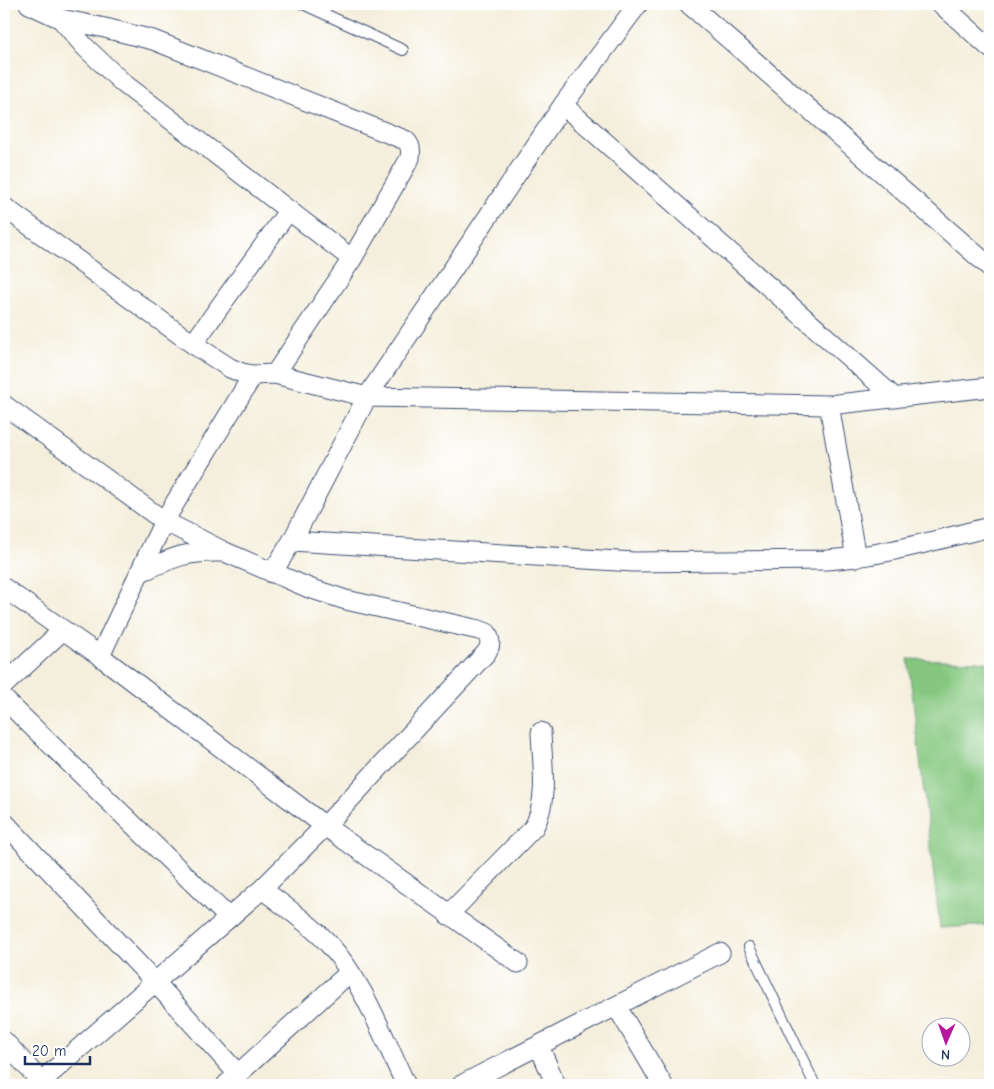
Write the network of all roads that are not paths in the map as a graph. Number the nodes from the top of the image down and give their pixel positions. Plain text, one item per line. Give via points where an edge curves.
1 (29, 4) edge
2 (303, 4) edge
3 (638, 4) edge
4 (689, 4) edge
5 (941, 4) edge
6 (61, 19) junction
7 (990, 48) edge
8 (403, 50) dead end
9 (564, 105) junction
10 (4, 207) edge
11 (289, 210) junction
12 (352, 259) junction
13 (990, 267) edge
14 (193, 344) junction
15 (275, 374) junction
16 (253, 375) junction
17 (990, 387) edge
18 (367, 397) junction
19 (895, 398) junction
20 (829, 404) junction
21 (4, 405) edge
22 (164, 521) junction
23 (990, 527) edge
24 (292, 542) junction
25 (225, 552) junction
26 (856, 558) junction
27 (141, 572) junction
28 (272, 573) junction
29 (4, 588) edge
30 (63, 630) junction
31 (100, 656) junction
32 (4, 686) edge
33 (4, 699) edge
34 (541, 732) dead end
35 (4, 822) edge
36 (325, 826) junction
37 (262, 889) junction
38 (448, 915) junction
39 (228, 917) junction
40 (749, 947) dead end
41 (720, 953) dead end
42 (518, 964) dead end
43 (350, 972) junction
44 (155, 982) junction
45 (617, 1007) junction
46 (4, 1041) edge
47 (540, 1046) junction
48 (232, 1080) edge
49 (41, 1084) edge
50 (406, 1085) edge
51 (461, 1085) edge
52 (556, 1085) edge
53 (663, 1085) edge
54 (815, 1085) edge

1 - 6 street
2 - 8 lane
3 - 9 street
4 - 13 street
5 - 7 street
6 - 11 street via 84,48 123,83
6 - 12 street via 153,40 405,140 411,148 410,158
9 - 18 street
9 - 19 street
10 - 14 street
11 - 12 street
11 - 14 street
12 - 15 street
14 - 16 street via 230,368
15 - 16 street
15 - 18 street
16 - 22 street
17 - 19 street
18 - 20 street
18 - 24 street
19 - 20 street
20 - 26 street
21 - 22 street
22 - 25 street
22 - 27 street
23 - 26 street
24 - 26 street via 634,562
24 - 28 street
25 - 27 street via 190,553
25 - 28 street
27 - 31 street
28 - 36 street via 346,600 478,630 487,634 490,640 486,653
29 - 30 street
30 - 31 street
30 - 32 street
31 - 36 street
33 - 39 street
34 - 38 street via 543,796 539,818 534,827
35 - 44 street
36 - 37 street
36 - 38 street
37 - 39 street
37 - 43 street via 327,942
38 - 42 street
39 - 44 street
40 - 54 lane
41 - 45 street
43 - 48 street
43 - 50 street
44 - 48 street
44 - 49 street
45 - 47 street
45 - 53 street
46 - 49 street
47 - 51 street
47 - 52 street

